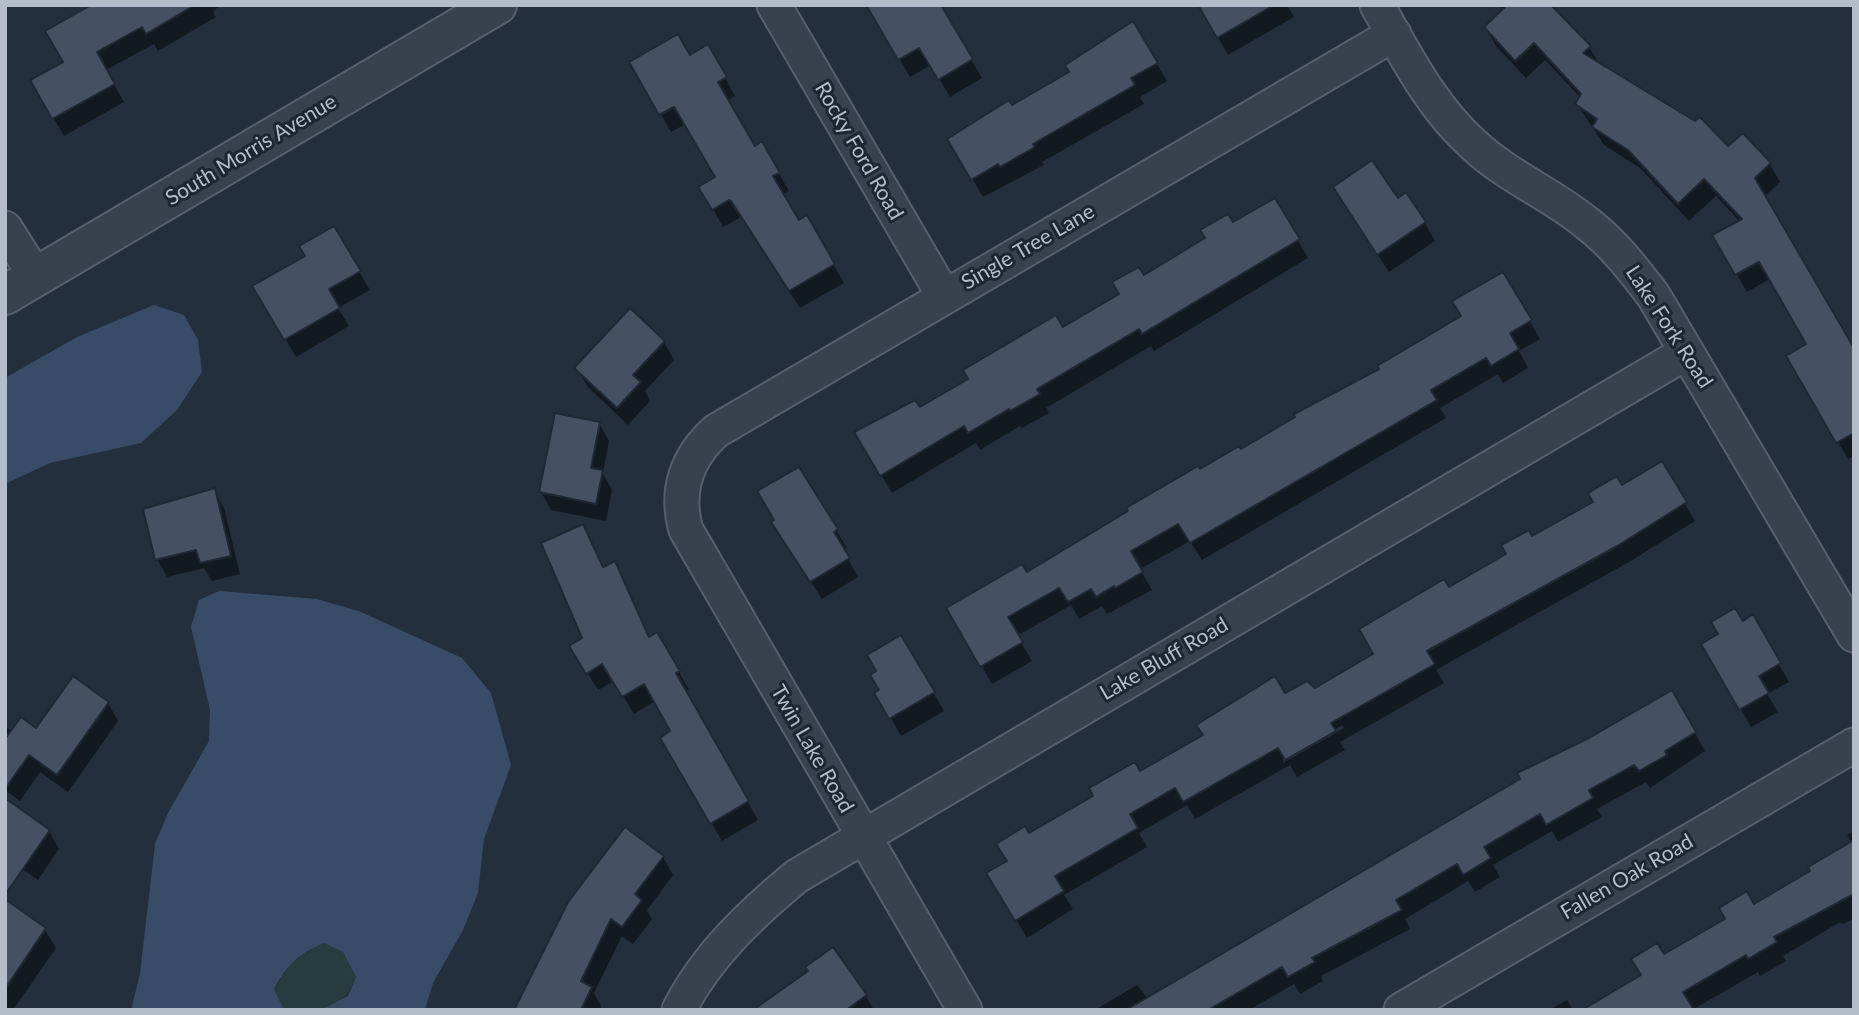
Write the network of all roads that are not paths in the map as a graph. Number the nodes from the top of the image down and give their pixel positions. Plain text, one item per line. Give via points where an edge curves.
1 (497, 5) edge
2 (774, 5) edge
3 (1377, 5) edge
4 (1394, 34) junction
5 (5, 228) edge
6 (21, 286) edge
7 (944, 296) junction
8 (1687, 352) junction
9 (682, 482) joint
10 (1854, 635) edge
11 (1854, 745) edge
12 (863, 837) junction
13 (679, 1010) edge
14 (965, 1010) edge
15 (1401, 1010) edge

1 - 6 street, South Morris Avenue
2 - 7 street, Rocky Ford Road
3 - 4 street, Lake Fork Road
4 - 7 street, Single Tree Lane
4 - 8 street, Lake Fork Road via 1451,123 1497,165 1579,217 1624,257
5 - 6 street
7 - 9 street, Single Tree Lane via 716,431 694,454
8 - 10 street, Lake Fork Road
8 - 12 street, Lake Bluff Road
9 - 12 street, Twin Lake Road via 685,530
11 - 15 street, Fallen Oak Road
12 - 13 street, Lake Bluff Road via 797,876 764,903 708,965
12 - 14 street, Twin Lake Road

